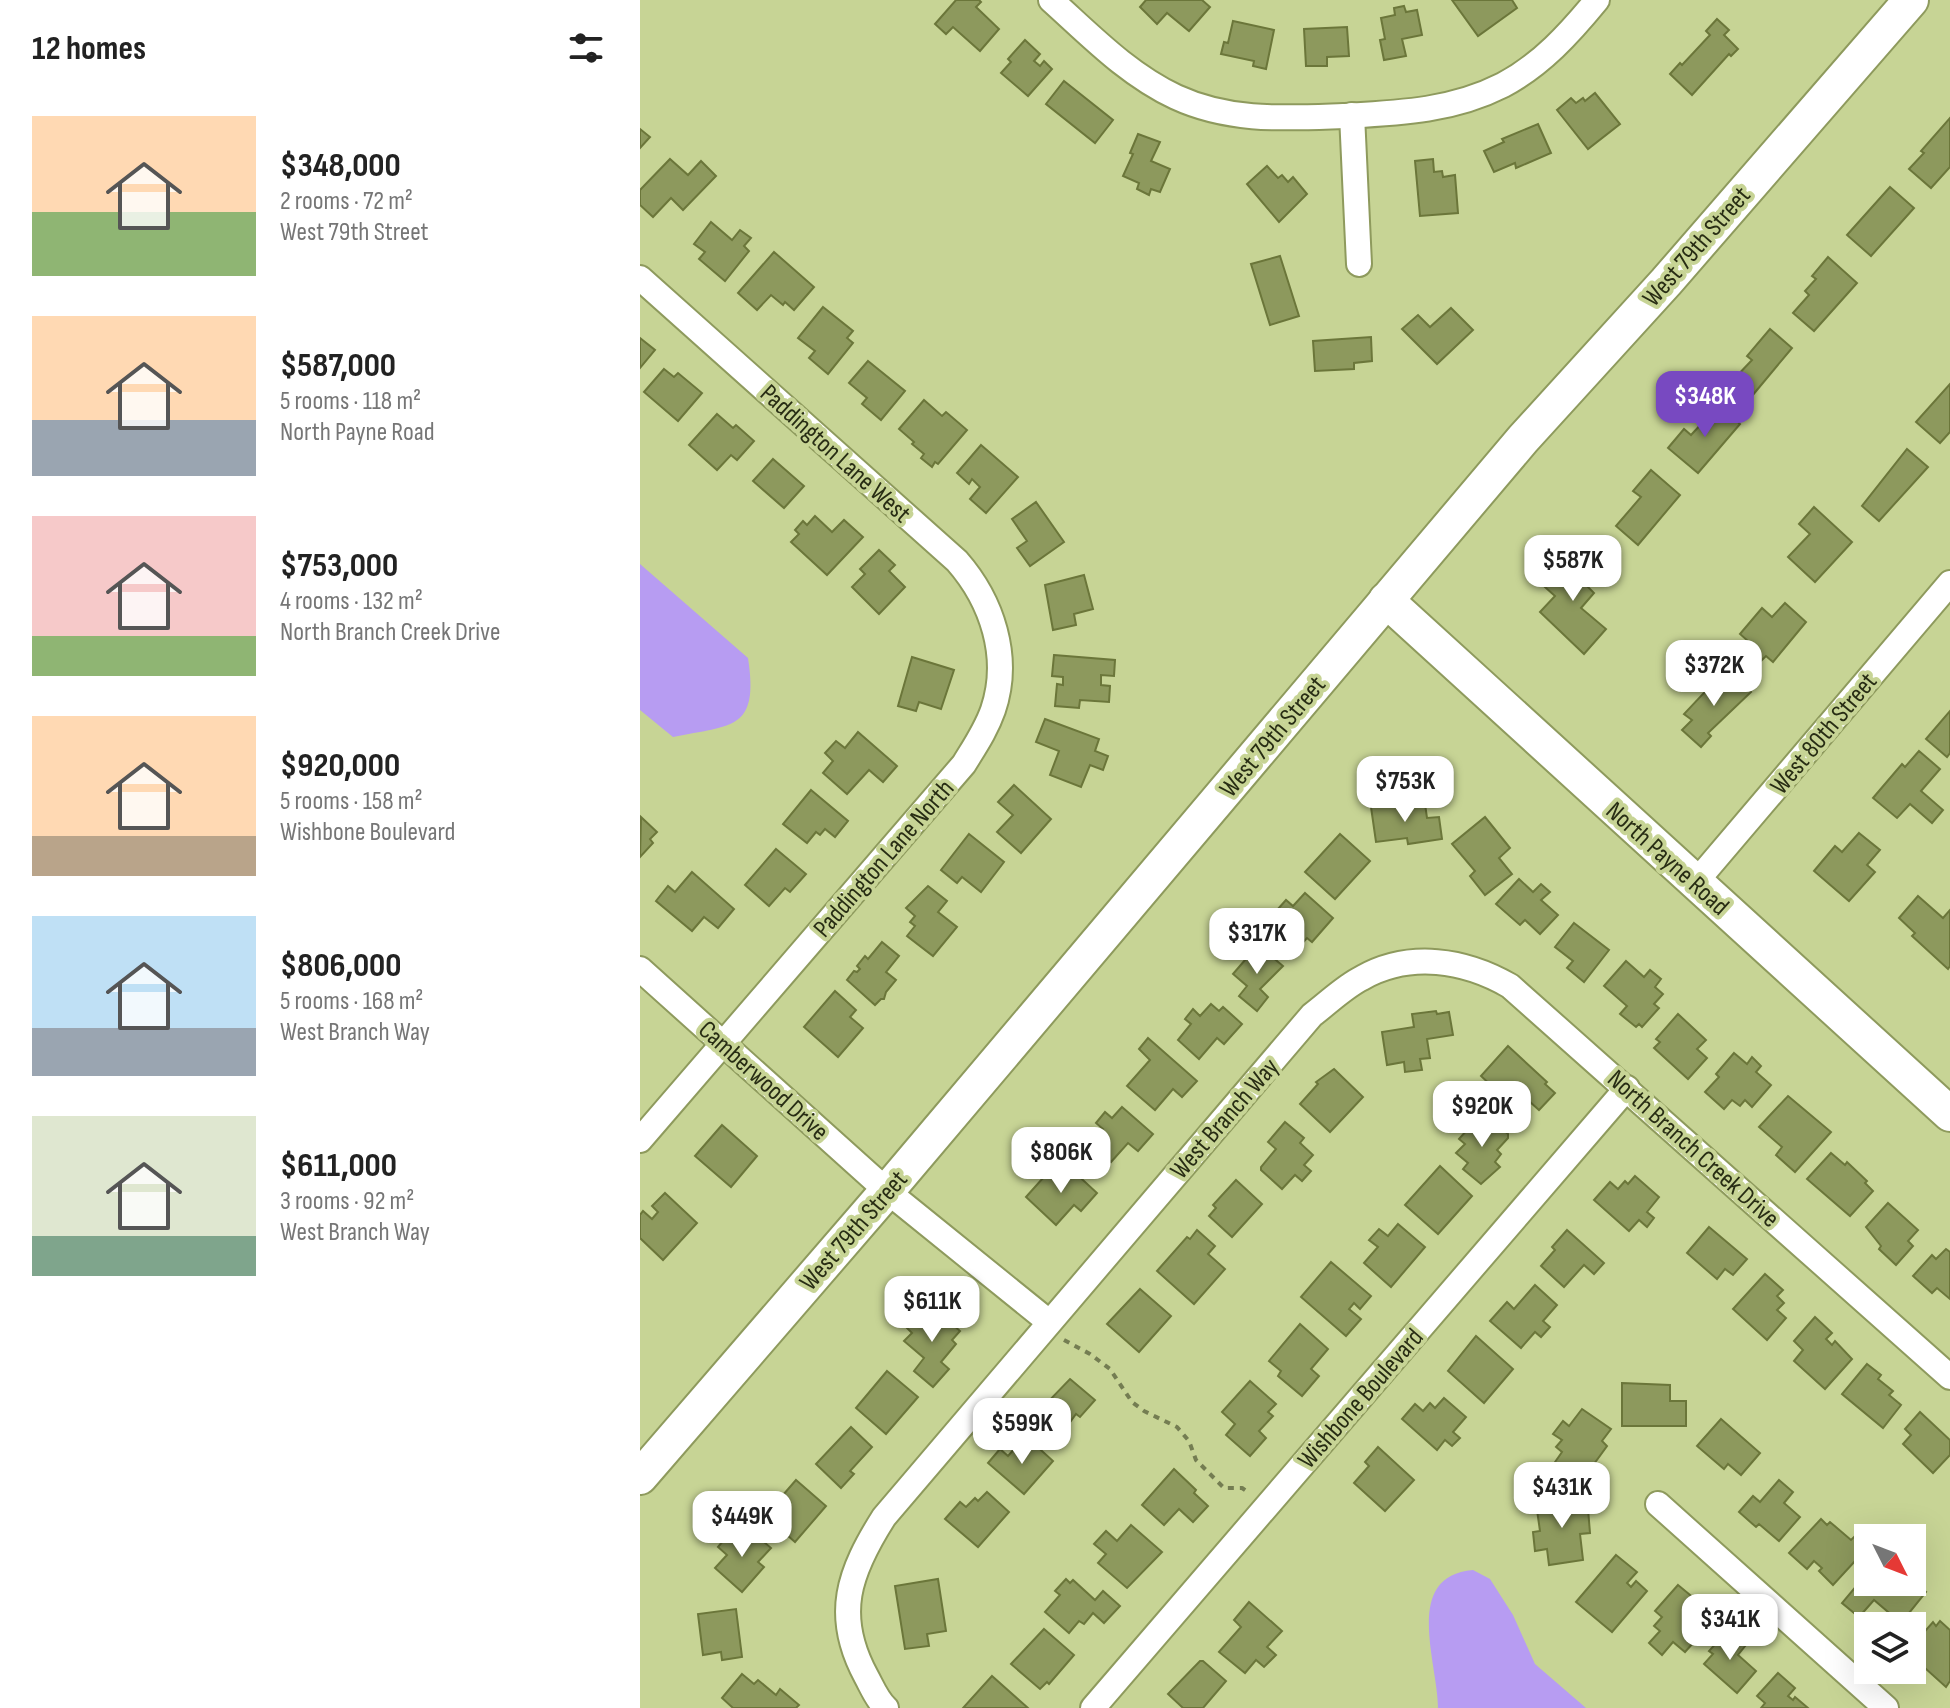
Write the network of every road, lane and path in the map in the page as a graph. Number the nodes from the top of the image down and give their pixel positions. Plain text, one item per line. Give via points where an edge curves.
1 (1051, 0) edge
2 (1597, 0) edge
3 (1911, 0) edge
4 (1352, 115) junction
5 (1359, 264) dead end
6 (640, 278) edge
7 (1950, 583) edge
8 (1386, 600) junction
9 (999, 650) joint
10 (1695, 883) junction
11 (1417, 962) joint
12 (640, 969) edge
13 (723, 1044) junction
14 (1627, 1088) junction
15 (1950, 1114) edge
16 (640, 1140) edge
17 (887, 1191) junction
18 (1049, 1322) junction
19 (1950, 1377) edge
20 (640, 1477) edge
21 (1658, 1504) dead end
22 (1268, 1505) junction
23 (886, 1708) edge
24 (1093, 1708) edge
25 (1886, 1708) edge

1 - 4 street via 1127,68 1190,103 1261,118
2 - 4 street via 1546,56 1505,84 1438,108
3 - 8 main road, West 79th Street
4 - 5 street
6 - 9 street, Paddington Lane West via 957,561 985,602
7 - 10 street, West 80th Street
8 - 10 main road, North Payne Road
8 - 17 main road, West 79th Street
9 - 13 street, Paddington Lane North via 993,710 964,764
10 - 15 main road, North Payne Road
11 - 14 street, North Branch Creek Drive via 1474,967 1510,986
11 - 18 street, West Branch Way via 1363,977 1312,1015
12 - 13 street, Camberwood Drive
13 - 16 street, Paddington Lane North
13 - 17 street, Camberwood Drive
14 - 19 street, North Branch Creek Drive
14 - 22 street, Wishbone Boulevard
17 - 18 street, Camberwood Drive
17 - 20 main road, West 79th Street
18 - 22 path via 1064,1341 1110,1369 1132,1402 1177,1427 1196,1460 1224,1488 1242,1488
18 - 23 street, West Branch Way via 884,1517 856,1567 847,1625 853,1652
21 - 25 street
22 - 24 street, Wishbone Boulevard

